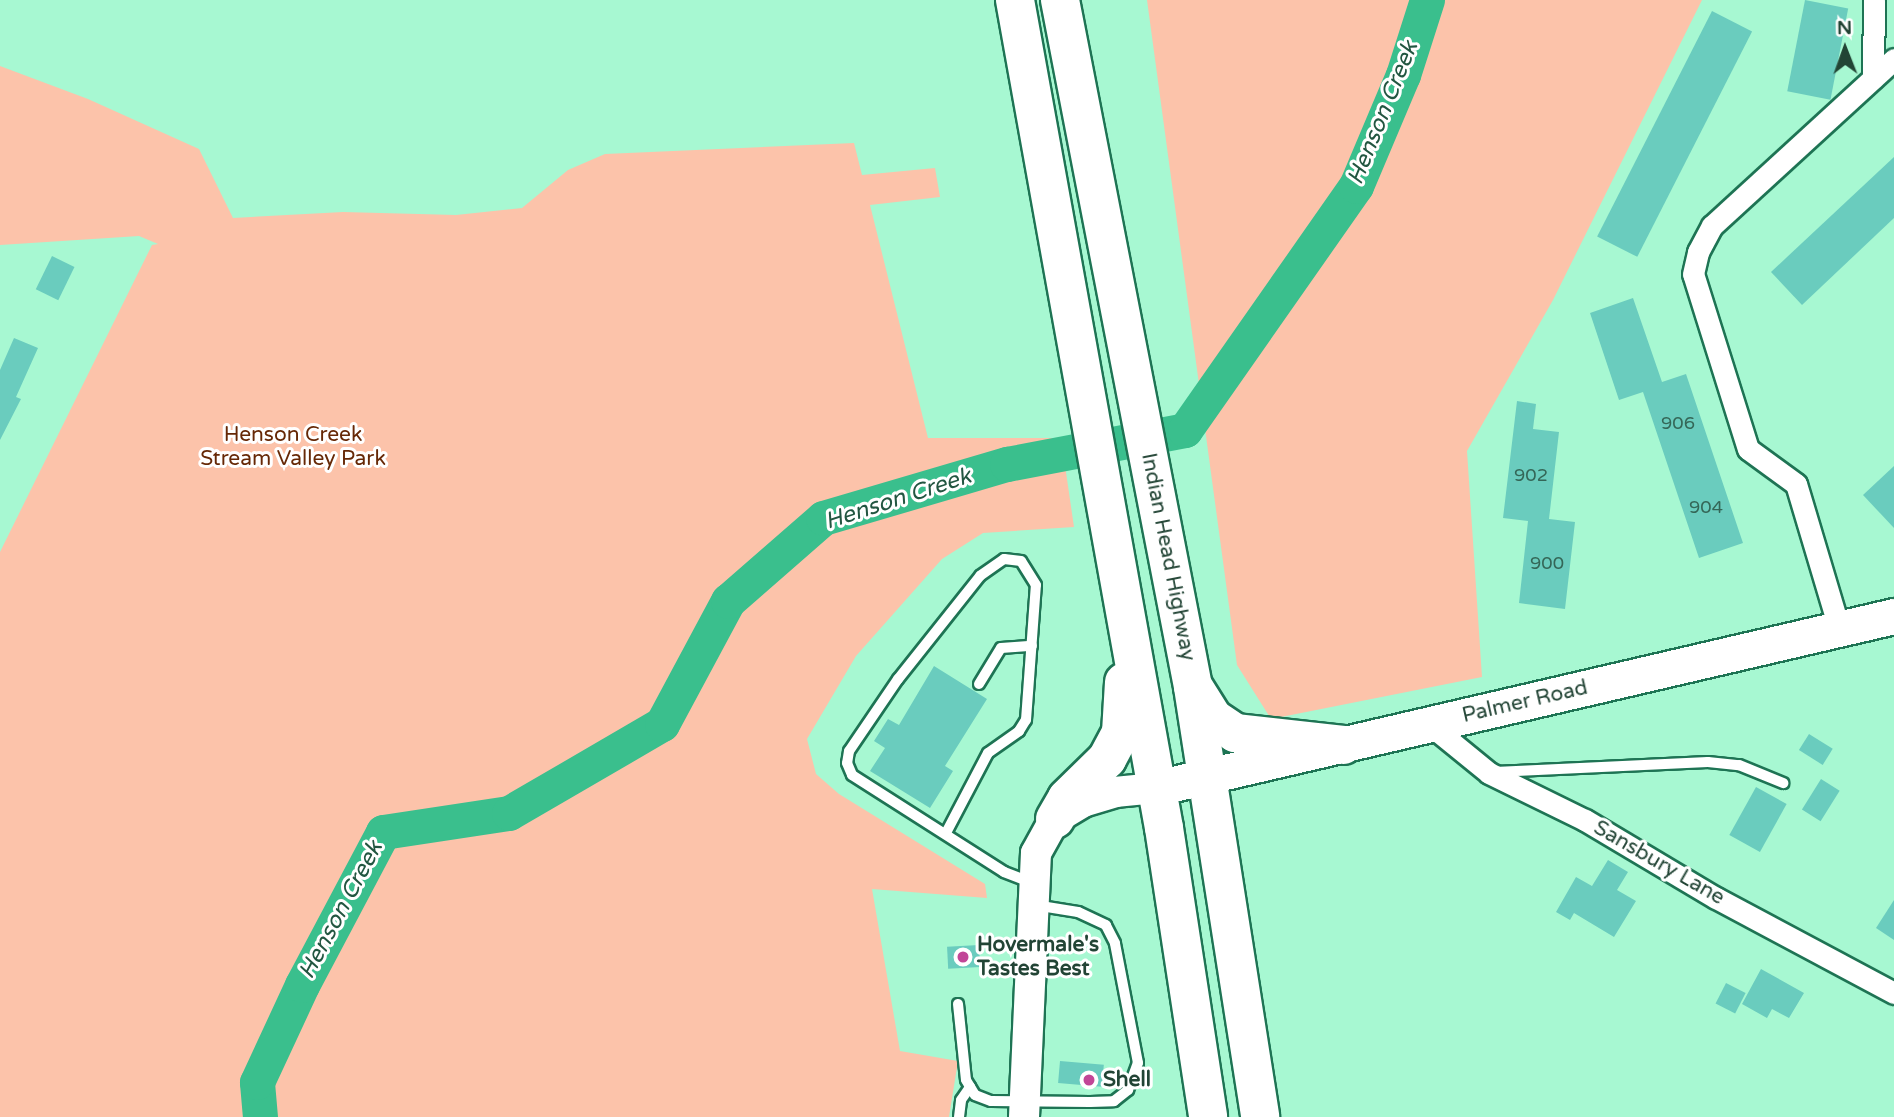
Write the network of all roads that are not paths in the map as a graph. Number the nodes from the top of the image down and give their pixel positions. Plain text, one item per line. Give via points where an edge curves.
1 (1015, 0) edge
2 (1060, 0) edge
3 (1874, 0) edge
4 (1894, 59) edge
5 (1873, 78) junction
6 (1124, 603) junction
7 (1894, 616) edge
8 (1839, 628) junction
9 (1032, 646) junction
10 (979, 684) dead end
11 (1194, 687) junction
12 (1429, 724) junction
13 (1343, 745) junction
14 (1489, 773) junction
15 (1206, 777) junction
16 (1783, 783) dead end
17 (1156, 788) junction
18 (1055, 819) junction
19 (947, 831) junction
20 (1032, 894) junction
21 (1894, 993) edge
22 (958, 1004) dead end
23 (970, 1087) junction
24 (1024, 1108) edge
25 (959, 1117) edge
26 (1208, 1117) edge
27 (1260, 1117) edge

1 - 6 highway
2 - 11 highway, Indian Head Highway
3 - 5 street
4 - 5 street
5 - 8 street via 1712,226 1693,274 1748,449 1797,484
6 - 17 highway
6 - 18 highway via 1121,733 1107,759 1067,798
7 - 8 main road, Palmer Road
8 - 12 main road, Palmer Road
9 - 10 lane via 1001,648
9 - 19 lane via 1026,720 1019,731 988,753
9 - 19 lane via 1036,585 1031,571 1021,561 1004,559 991,564 898,679 849,751 852,775
11 - 13 highway via 1213,718 1235,733
11 - 15 highway, Indian Head Highway
12 - 13 main road, Palmer Road
12 - 14 street, Sansbury Lane
13 - 15 main road, Palmer Road
14 - 16 lane via 1708,762 1740,765
14 - 21 street, Sansbury Lane via 1585,820 1716,898
15 - 17 main road, Palmer Road
15 - 27 highway, Indian Head Highway
17 - 18 main road via 1115,792 1083,802
17 - 26 highway
18 - 20 main road via 1036,853
19 - 20 lane
20 - 24 main road
20 - 24 lane via 1106,925 1115,943 1138,1063 1128,1090 1114,1101
22 - 23 lane
23 - 24 lane via 975,1095
23 - 25 lane via 961,1100

